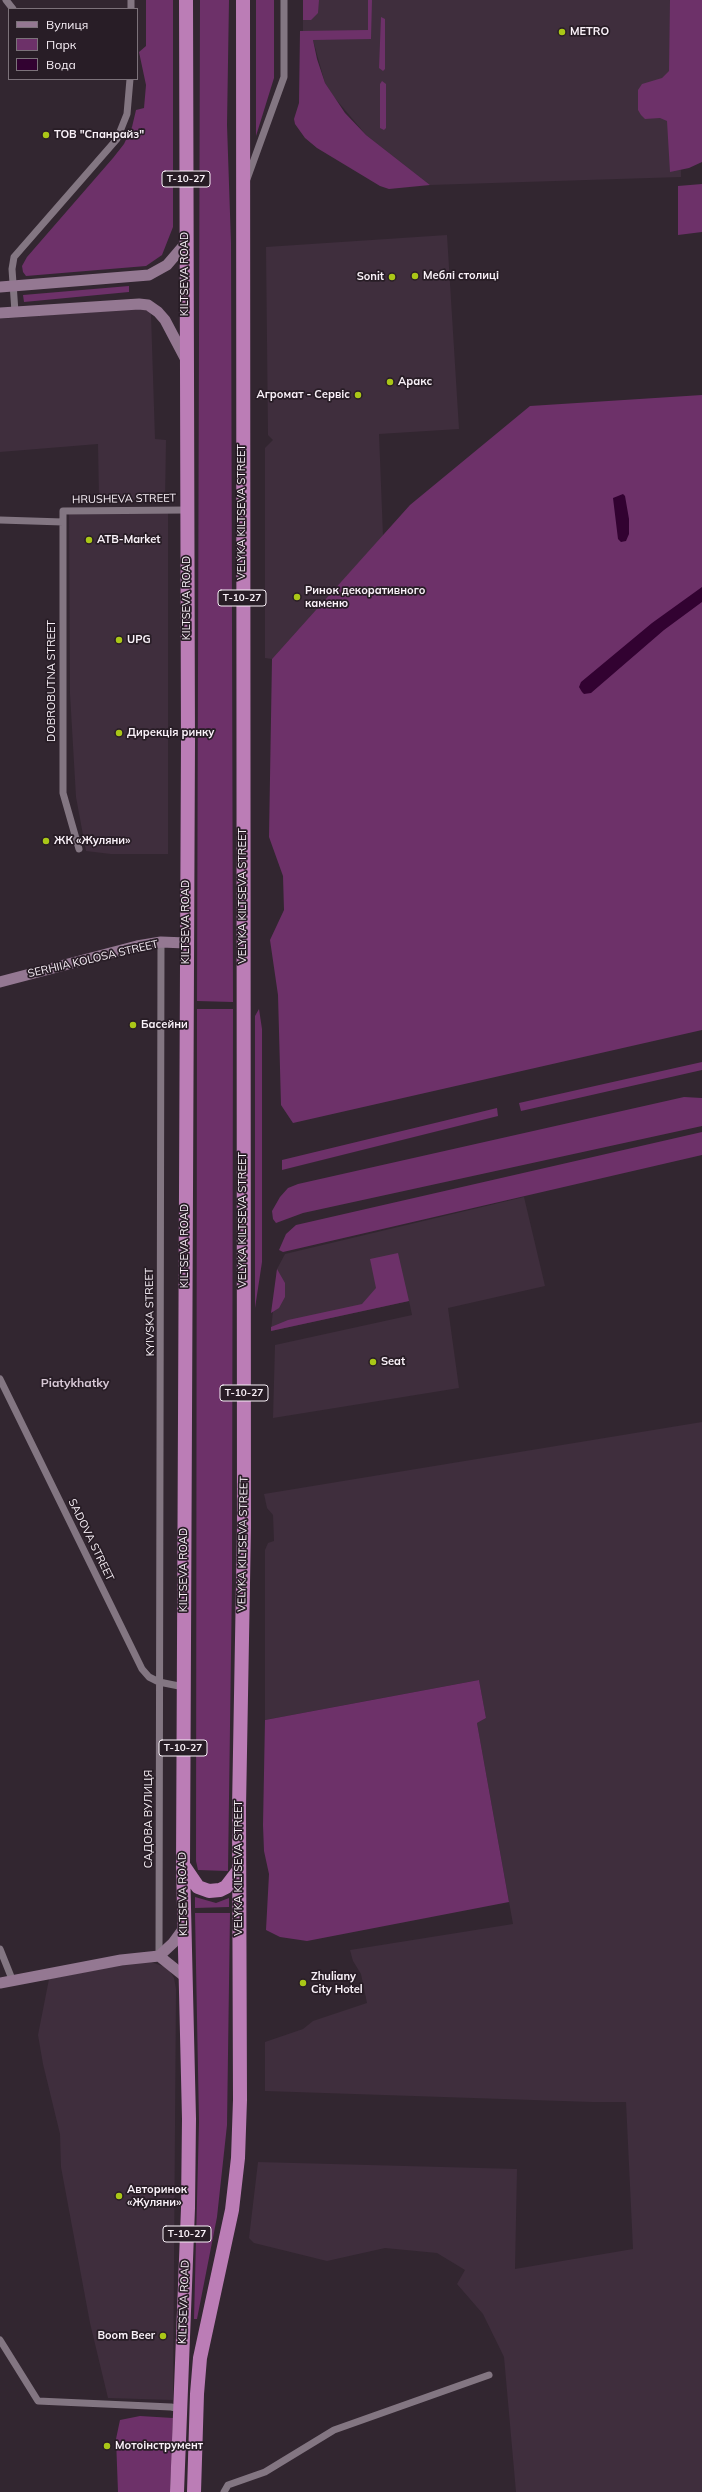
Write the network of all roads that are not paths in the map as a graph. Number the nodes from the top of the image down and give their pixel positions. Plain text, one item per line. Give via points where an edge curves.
1 (6, 0) edge
2 (186, 0) edge
3 (243, 0) edge
4 (284, 0) edge
5 (12, 8) edge
6 (130, 80) edge
7 (242, 194) junction
8 (185, 244) junction
9 (14, 286) junction
10 (0, 287) edge
11 (15, 312) junction
12 (0, 313) edge
13 (185, 358) junction
14 (186, 510) junction
15 (63, 511) joint
16 (0, 520) edge
17 (63, 522) junction
18 (79, 849) dead end
19 (161, 942) junction
20 (186, 943) junction
21 (0, 982) edge
22 (0, 1379) edge
23 (159, 1682) junction
24 (184, 1687) junction
25 (183, 1865) junction
26 (239, 1870) junction
27 (184, 1928) junction
28 (0, 1949) edge
29 (159, 1956) junction
30 (184, 1976) junction
31 (12, 1979) junction
32 (0, 1983) edge
33 (226, 2244) joint
34 (0, 2340) edge
35 (489, 2375) dead end
36 (182, 2409) junction
37 (177, 2492) edge
38 (194, 2492) edge
39 (224, 2492) edge

1 - 5 street
2 - 8 highway, KILTSEVA ROAD / Т-10-27
3 - 7 highway, Т-10-27
4 - 7 street via 284,77
6 - 9 street via 127,114 117,139 14,257
7 - 26 highway, VELYKA KILTSEVA STREET / Т-10-27 via 244,1527
8 - 9 street via 167,264 149,275
8 - 13 highway, KILTSEVA ROAD / Т-10-27
9 - 10 street
9 - 11 street
11 - 12 street
11 - 13 street via 138,304 148,306 165,320
13 - 14 highway, KILTSEVA ROAD / Т-10-27
14 - 15 street, HRUSHEVA STREET
14 - 20 highway, KILTSEVA ROAD / Т-10-27
15 - 17 street, DOBROBUTNA STREET
16 - 17 street
17 - 18 street, DOBROBUTNA STREET via 63,793
19 - 20 street, SERHIIA KOLOSA STREET
19 - 21 street, SERHIIA KOLOSA STREET
19 - 23 street, KYIVSKA STREET via 159,1170 162,1379
20 - 24 highway, KILTSEVA ROAD / Т-10-27
22 - 23 street, SADOVA STREET via 135,1656 149,1677
23 - 24 street, SADOVA STREET
23 - 29 street, САДОВА ВУЛИЦЯ
24 - 25 highway, KILTSEVA ROAD / Т-10-27
25 - 26 highway via 198,1887 208,1891 226,1887
25 - 27 highway, KILTSEVA ROAD / Т-10-27
26 - 33 highway, VELYKA KILTSEVA STREET / Т-10-27 via 238,2140 236,2183
27 - 29 street
27 - 30 highway, KILTSEVA ROAD / Т-10-27
28 - 31 street
29 - 30 street
29 - 31 street
30 - 36 highway, KILTSEVA ROAD / Т-10-27 via 188,2171
31 - 32 street
33 - 38 highway, KILTSEVA ROAD / Т-10-27 via 200,2358
34 - 36 street via 38,2401
35 - 39 street via 334,2430 264,2472 228,2485
36 - 37 highway, KILTSEVA ROAD / Т-10-27

